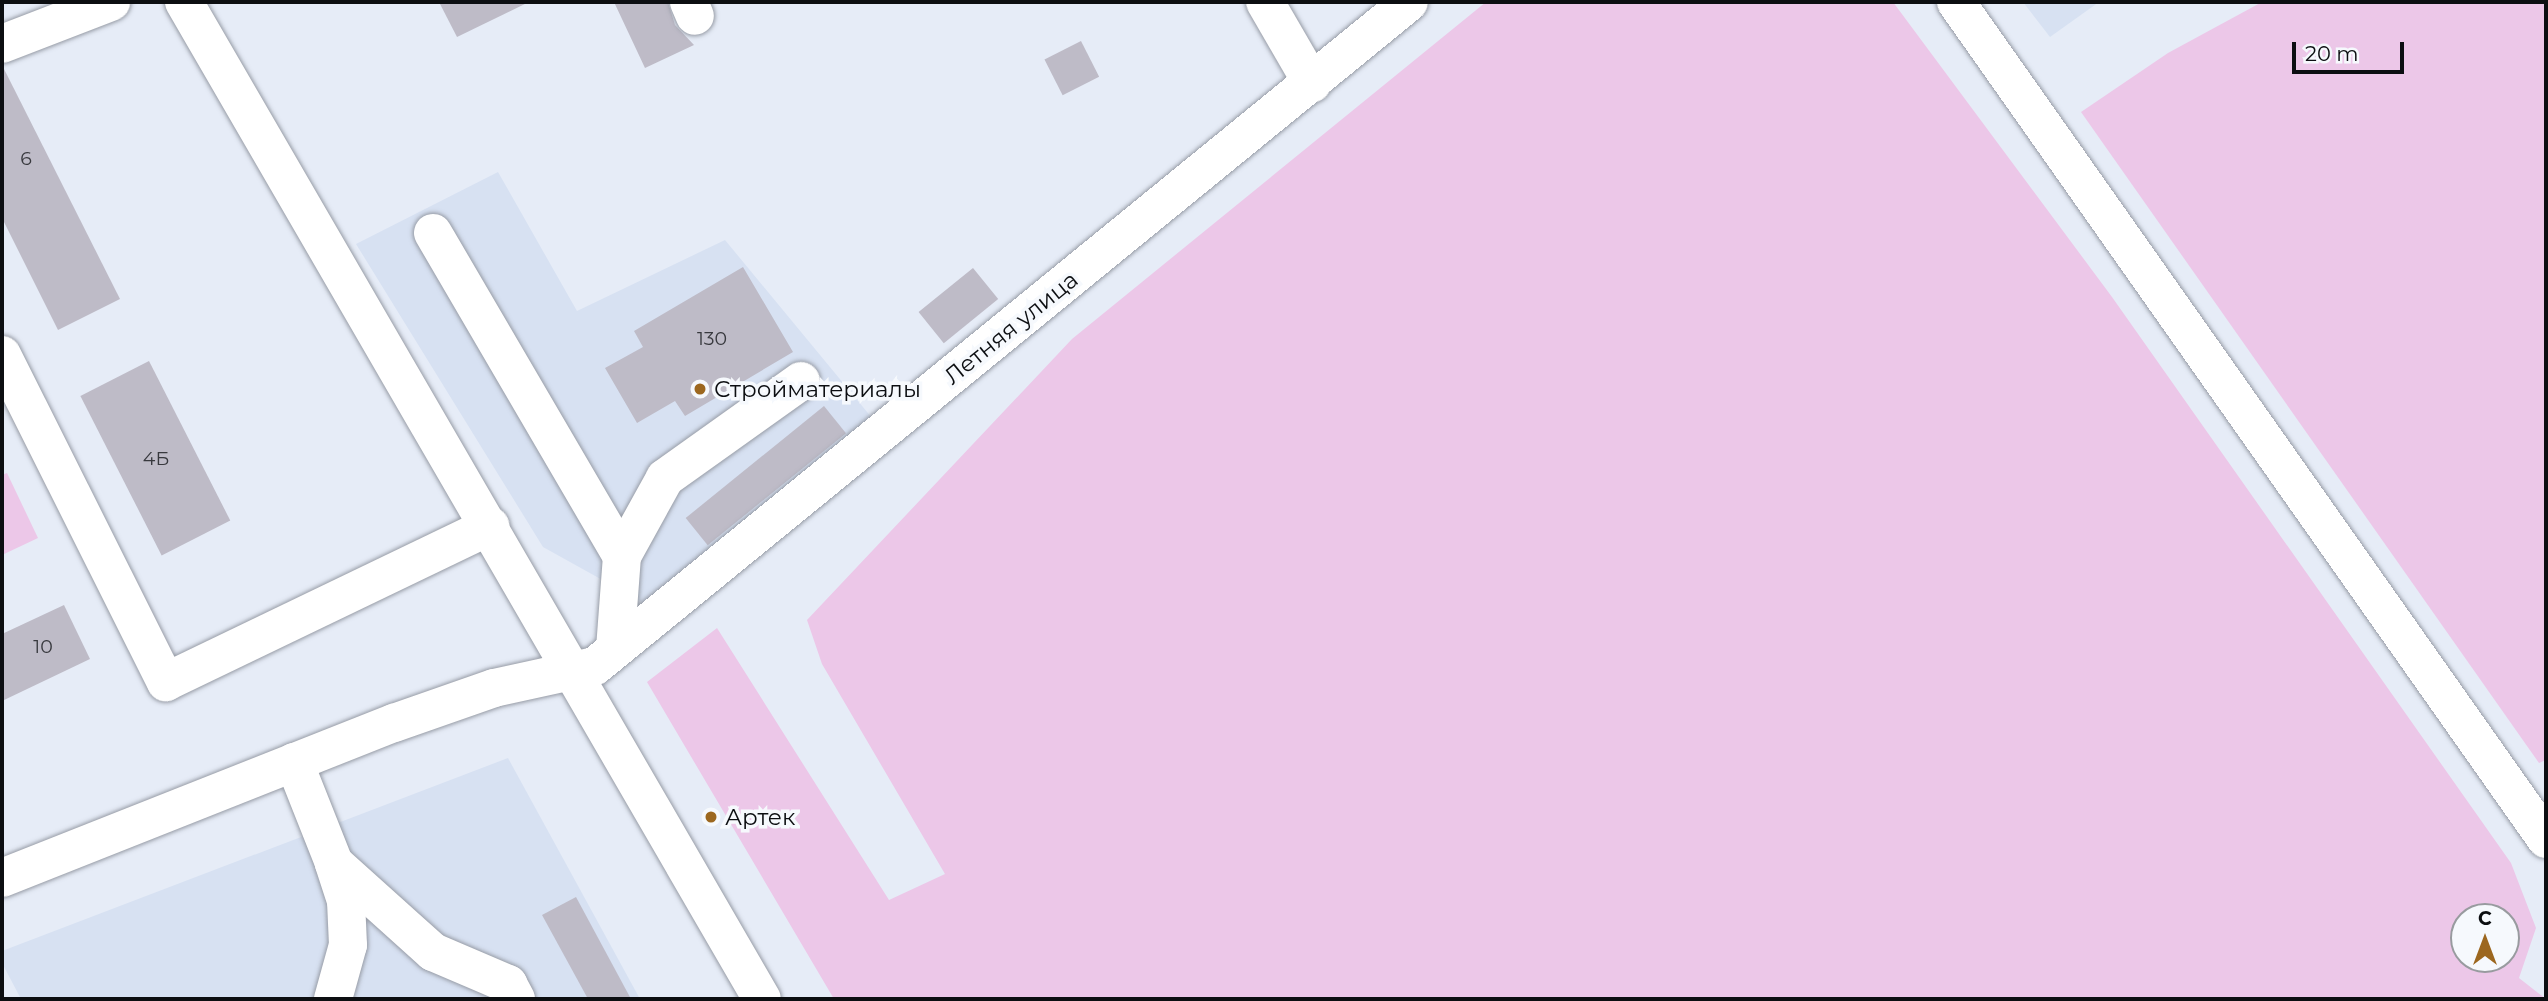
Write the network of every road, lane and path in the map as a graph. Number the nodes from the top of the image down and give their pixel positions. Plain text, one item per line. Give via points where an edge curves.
1 (111, 2) edge
2 (184, 2) edge
3 (1265, 2) edge
4 (1409, 2) edge
5 (1956, 2) edge
6 (2, 44) edge
7 (1312, 83) junction
8 (433, 233) dead end
9 (2, 355) edge
10 (801, 381) dead end
11 (490, 526) junction
12 (622, 556) junction
13 (615, 649) junction
14 (574, 670) junction
15 (294, 762) junction
16 (2546, 839) edge
17 (334, 863) junction
18 (2, 878) edge
19 (333, 999) edge
20 (516, 999) edge
21 (762, 999) edge

1 - 6 street
2 - 11 street
3 - 7 street
4 - 7 street, Летняя улица
5 - 16 street
7 - 13 street, Летняя улица
8 - 12 street
9 - 11 street via 166,682
10 - 12 street via 665,478
11 - 14 street
12 - 13 street
13 - 14 street, Летняя улица via 595,666
14 - 15 street, Летняя улица via 494,688
14 - 21 street
15 - 17 street
15 - 18 street, Летняя улица
17 - 19 street via 346,901 348,945
17 - 20 street via 433,952 508,984

